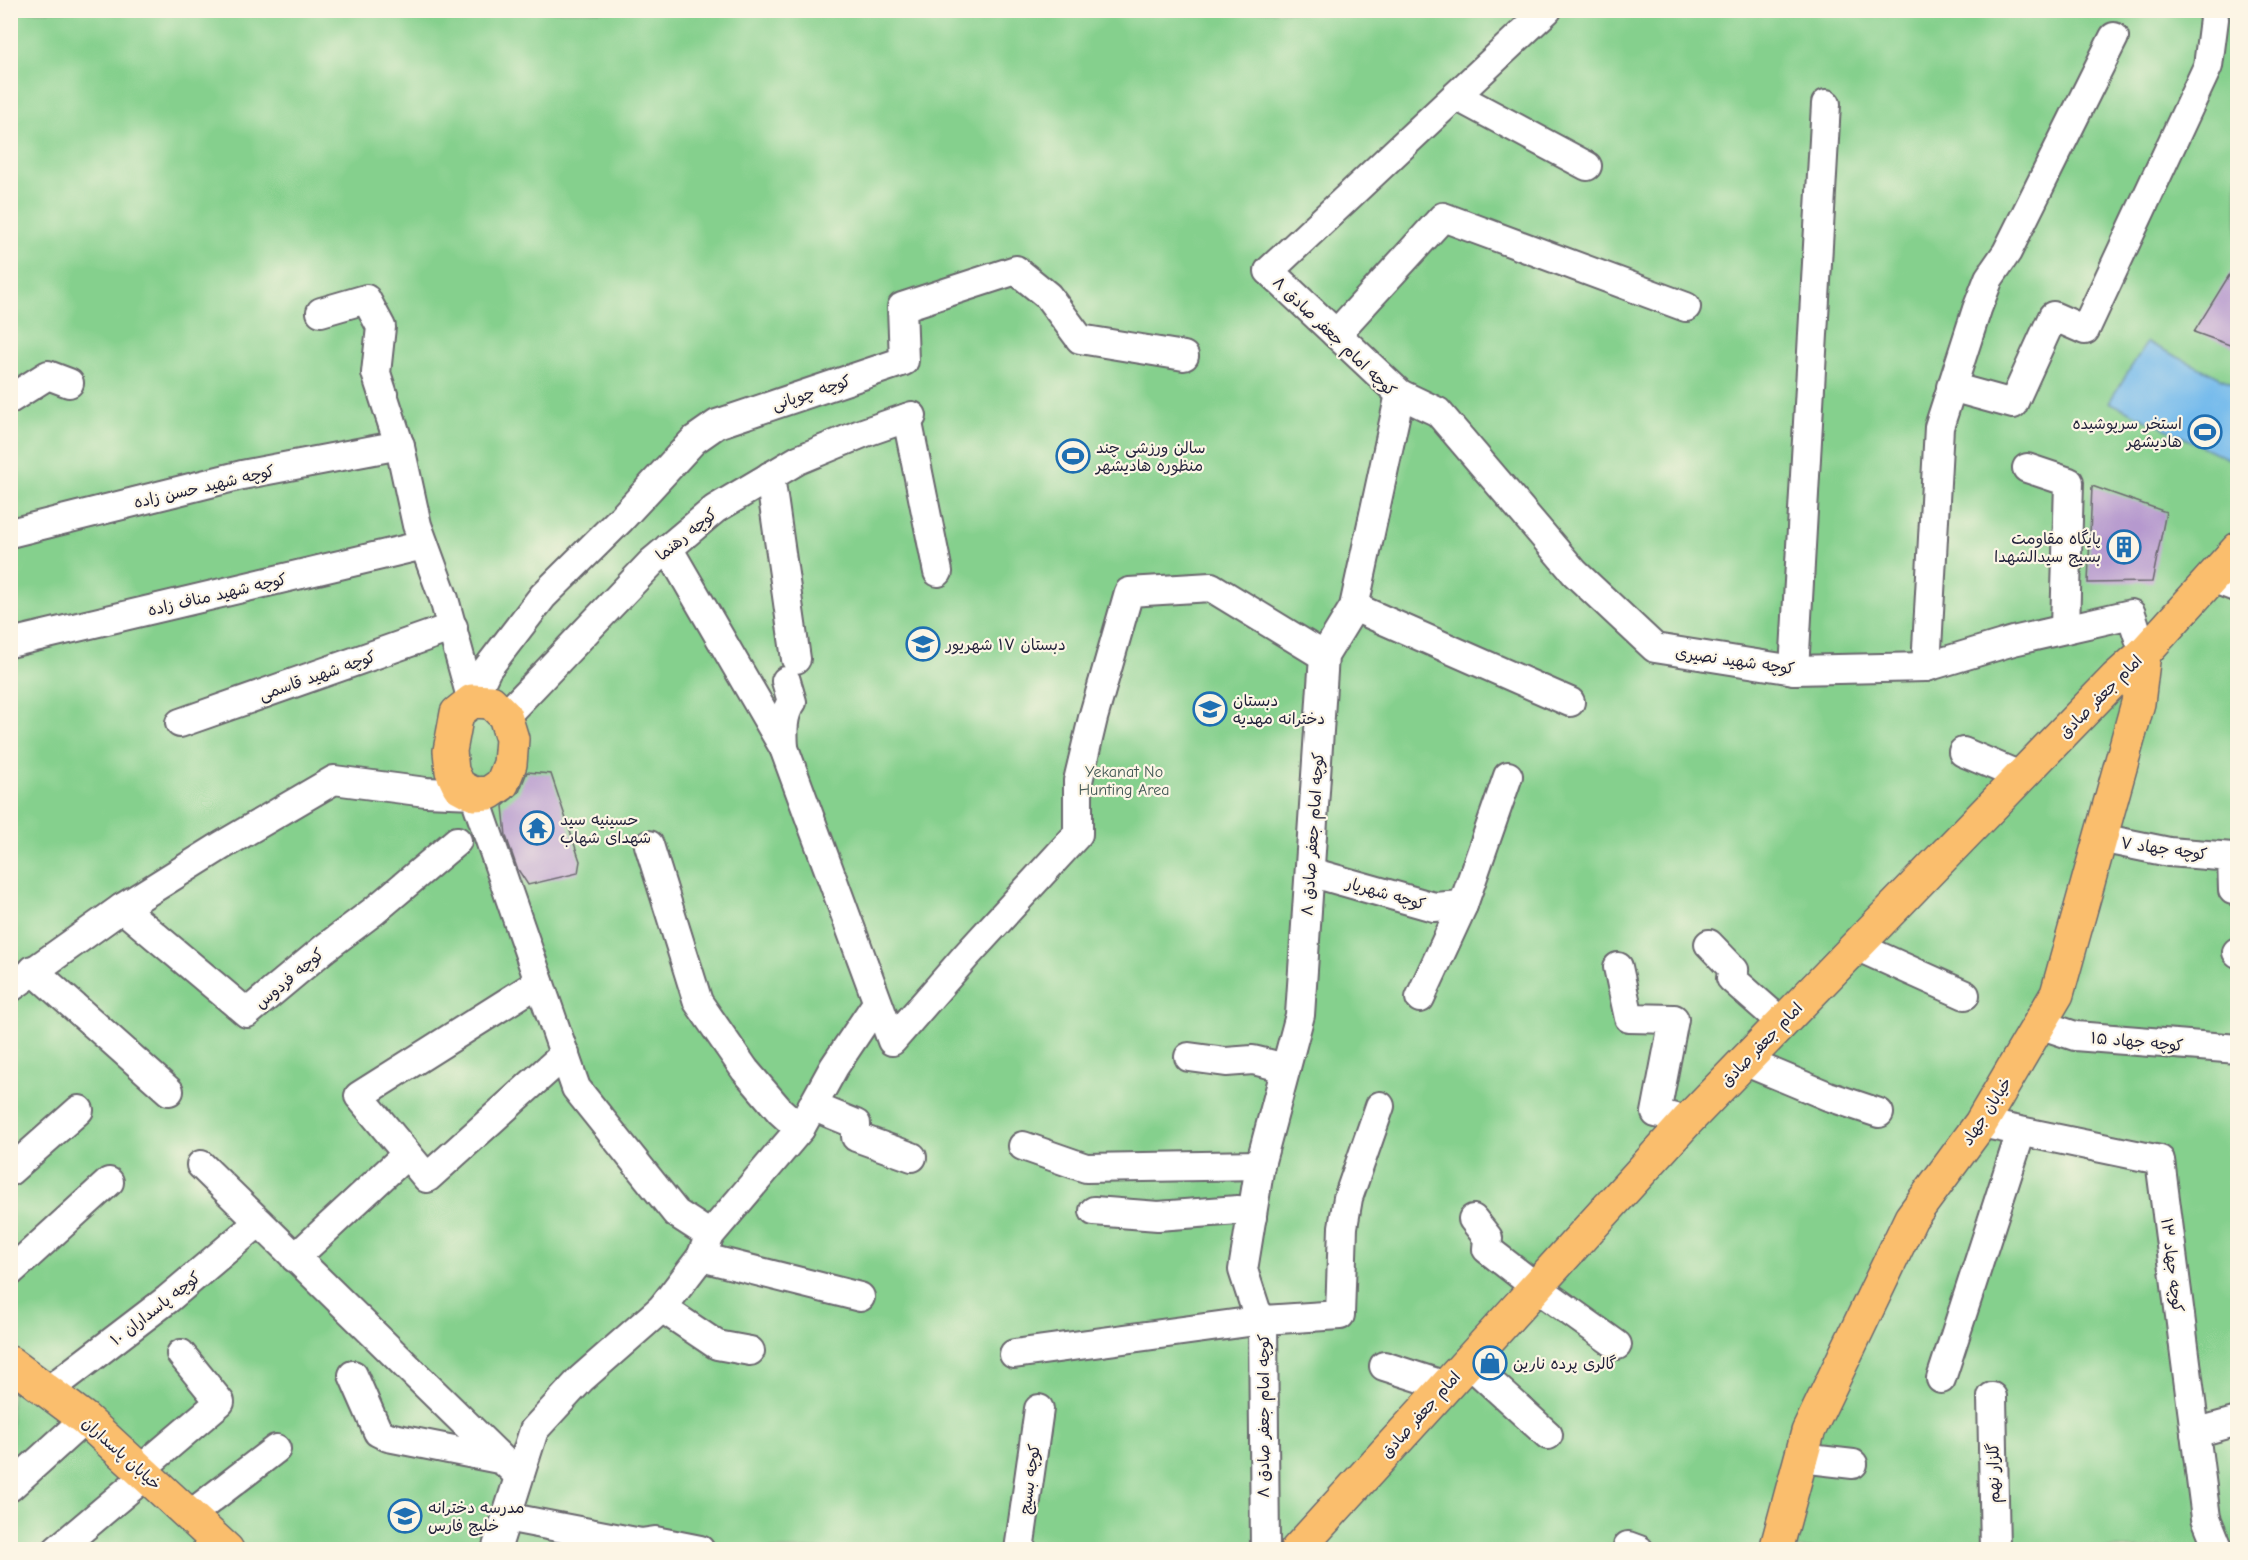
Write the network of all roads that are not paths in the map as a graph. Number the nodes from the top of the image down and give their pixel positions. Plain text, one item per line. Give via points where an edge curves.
1 (1547, 10) edge
2 (2212, 10) edge
3 (2114, 37) dead end
4 (1456, 96) junction
5 (1826, 104) dead end
6 (1587, 166) dead end
7 (1686, 307) dead end
8 (321, 312) dead end
9 (1336, 334) junction
10 (1184, 356) dead end
11 (69, 383) dead end
12 (1951, 387) junction
13 (1400, 394) junction
14 (10, 399) edge
15 (400, 445) junction
16 (2027, 468) dead end
17 (770, 476) junction
18 (10, 533) edge
19 (424, 545) junction
20 (668, 548) junction
21 (2238, 549) edge
22 (938, 572) dead end
23 (2225, 583) edge
24 (1354, 607) junction
25 (453, 627) junction
26 (2066, 629) junction
27 (10, 643) edge
28 (2144, 653) junction
29 (1324, 656) junction
30 (1926, 667) junction
31 (1794, 670) junction
32 (472, 700) junction
33 (1570, 702) dead end
34 (505, 716) junction
35 (180, 723) dead end
36 (784, 748) junction
37 (1963, 752) dead end
38 (1508, 776) dead end
39 (2020, 776) junction
40 (474, 794) junction
41 (2100, 838) junction
42 (457, 841) dead end
43 (649, 845) dead end
44 (1310, 872) junction
45 (2234, 890) dead end
46 (1463, 905) junction
47 (122, 908) junction
48 (1708, 944) dead end
49 (1856, 946) junction
50 (1618, 968) dead end
51 (33, 970) junction
52 (538, 983) junction
53 (10, 988) edge
54 (1965, 995) dead end
55 (1420, 998) dead end
56 (878, 1003) junction
57 (1781, 1022) junction
58 (2039, 1024) junction
59 (2238, 1049) edge
60 (565, 1053) junction
61 (1189, 1057) dead end
62 (1744, 1061) junction
63 (1286, 1068) junction
64 (169, 1091) dead end
65 (1380, 1106) dead end
66 (79, 1110) dead end
67 (1880, 1113) dead end
68 (806, 1118) junction
69 (1687, 1121) junction
70 (1981, 1124) junction
71 (2021, 1132) junction
72 (1023, 1146) dead end
73 (407, 1154) junction
74 (912, 1157) dead end
75 (201, 1165) dead end
76 (1260, 1165) junction
77 (10, 1172) edge
78 (109, 1182) dead end
79 (1094, 1211) dead end
80 (1252, 1217) junction
81 (1473, 1219) dead end
82 (259, 1222) junction
83 (705, 1246) junction
84 (295, 1258) junction
85 (10, 1272) edge
86 (1536, 1287) junction
87 (860, 1297) dead end
88 (662, 1308) junction
89 (1263, 1320) junction
90 (1617, 1345) dead end
91 (750, 1351) dead end
92 (181, 1354) dead end
93 (1014, 1354) dead end
94 (1468, 1362) junction
95 (10, 1363) edge
96 (1384, 1366) dead end
97 (353, 1376) dead end
98 (1941, 1379) dead end
99 (1446, 1386) junction
100 (49, 1390) junction
101 (1992, 1397) dead end
102 (1039, 1409) dead end
103 (85, 1419) junction
104 (2238, 1421) edge
105 (2194, 1433) junction
106 (1548, 1435) dead end
107 (276, 1449) dead end
108 (1801, 1458) junction
109 (1853, 1464) dead end
110 (509, 1467) junction
111 (143, 1472) junction
112 (10, 1487) edge
113 (190, 1515) junction
114 (506, 1517) junction
115 (57, 1550) edge
116 (227, 1550) edge
117 (496, 1550) edge
118 (700, 1550) edge
119 (1019, 1550) edge
120 (1264, 1550) edge
121 (1297, 1550) edge
122 (1776, 1550) edge
123 (1995, 1550) edge
124 (2219, 1550) edge

1 - 4 street, کوچه امام جعفر صادق ۸
2 - 12 street via 2208,66 2085,330 2053,316 2013,404
3 - 12 street via 2007,252 1989,278
4 - 6 street
4 - 9 street, کوچه امام جعفر صادق ۸ via 1269,271
5 - 31 street
7 - 9 street via 1443,217
8 - 15 street via 366,299 381,327 376,373
9 - 13 street, کوچه امام جعفر صادق ۸
10 - 32 street, کوچه چوپانی via 1080,339 1048,296 1016,270 902,307 904,361 717,424 694,440 543,596 487,669
11 - 14 street via 48,375
12 - 30 street via 1939,427
13 - 24 street, کوچه امام جعفر صادق ۸
13 - 31 street, کوچه شهید نصیری via 1438,412 1575,573 1654,648
15 - 18 street, کوچه شهید حسن زاده via 242,476
15 - 19 street
16 - 26 street via 2069,482
17 - 20 street, کوچه رهنما via 715,509
17 - 22 street, کوچه رهنما via 798,460 909,417
17 - 36 street via 791,670 792,702 783,730
19 - 25 street
19 - 27 street, کوچه شهید مناف زاده
20 - 34 street, کوچه رهنما
20 - 36 street
21 - 23 main road, امام جعفر صادق
23 - 28 main road, امام جعفر صادق
24 - 29 street, کوچه امام جعفر صادق ۸
24 - 33 street
25 - 32 street
25 - 35 street, کوچه شهید قاسمی
26 - 28 street, کوچه شهید نصیری via 2131,615
26 - 30 street, کوچه شهید نصیری
28 - 39 main road, امام جعفر صادق
28 - 41 main road, خیابان جهاد via 2138,703
29 - 44 street, کوچه امام جعفر صادق ۸
29 - 56 street via 1211,587 1129,592 1078,781 1078,834 892,1041
30 - 31 street, کوچه شهید نصیری
32 - 34 main road via 491,702
32 - 40 main road via 457,713 450,751 452,771 459,786
34 - 40 main road via 512,739 510,764 502,784 489,793
36 - 56 street
37 - 39 street
38 - 46 street
39 - 49 main road, امام جعفر صادق
40 - 47 street via 334,780
40 - 52 street
41 - 45 street, کوچه جهاد ‍۷ via 2169,852 2232,857
41 - 58 main road, خیابان جهاد via 2057,994
42 - 47 street, کوچه فردوس via 247,1013
43 - 68 street via 698,1002 780,1112
44 - 46 street, کوچه شهریار via 1434,907
44 - 63 street, کوچه امام جعفر صادق ۸ via 1300,1015
46 - 55 street
47 - 51 street
48 - 57 street via 1734,970 1731,978
49 - 54 street
49 - 57 main road, امام جعفر صادق
50 - 69 street via 1629,1018 1674,1019 1656,1113
51 - 53 street
51 - 64 street
52 - 60 street
52 - 73 street via 359,1096
56 - 68 street via 834,1067
57 - 62 main road, امام جعفر صادق
58 - 59 street, کوچه جهاد ۱۵ via 2075,1036
58 - 70 main road, خیابان جهاد
60 - 73 street via 427,1178
60 - 83 street via 576,1088
61 - 63 street via 1226,1062 1253,1060
62 - 67 street
62 - 69 main road, امام جعفر صادق
63 - 76 street, کوچه امام جعفر صادق ۸
65 - 89 street via 1344,1218 1340,1315
66 - 77 street
68 - 74 street via 856,1124 856,1137
68 - 83 street
69 - 86 main road, امام جعفر صادق
70 - 71 street, کوچه جهاد ۱۳
70 - 108 main road, خیابان جهاد via 1911,1218 1808,1432
71 - 98 street
71 - 105 street, کوچه جهاد ۱۳ via 2160,1160
72 - 76 street via 1086,1168
73 - 84 street
75 - 82 street
76 - 80 street, کوچه امام جعفر صادق ۸
78 - 85 street
79 - 80 street via 1158,1216 1238,1210
80 - 89 street, کوچه امام جعفر صادق ۸ via 1243,1270
81 - 86 street via 1488,1238 1487,1249
82 - 84 street
82 - 100 street, کوچه پاسداران ۱۰ via 168,1299
83 - 87 street
83 - 88 street
84 - 110 street
86 - 90 street
86 - 94 main road, امام جعفر صادق
88 - 91 street via 717,1345
88 - 110 street via 581,1379 534,1430
89 - 93 street
89 - 120 street, کوچه امام جعفر صادق ۸
92 - 111 street via 220,1402
94 - 99 main road, امام جعفر صادق
94 - 106 street
95 - 100 main road, خیابان پاسداران
96 - 99 street
97 - 110 street via 378,1432
99 - 121 main road, امام جعفر صادق
100 - 103 main road, خیابان پاسداران
101 - 123 street, گلزار نهم
102 - 119 street, کوچه بسیج
103 - 111 main road, خیابان پاسداران
103 - 112 street
104 - 105 street
105 - 124 street, کوچه جهاد ۱۳ via 2206,1518
107 - 113 street
108 - 109 street
108 - 122 main road, خیابان جهاد
110 - 114 street
111 - 113 main road, خیابان پاسداران
111 - 115 street
113 - 116 main road, خیابان پاسداران
114 - 117 street
114 - 118 street

